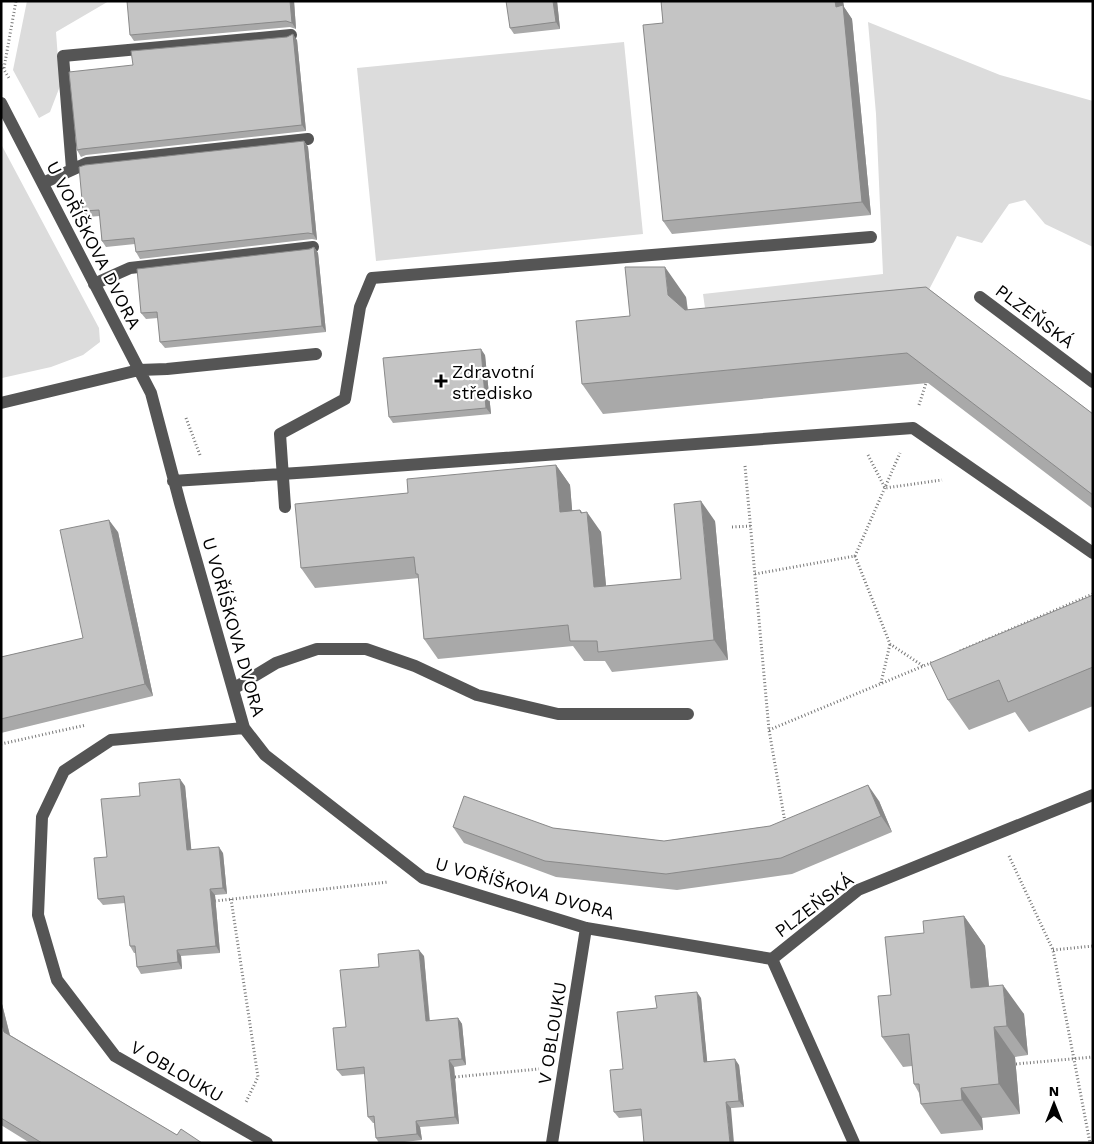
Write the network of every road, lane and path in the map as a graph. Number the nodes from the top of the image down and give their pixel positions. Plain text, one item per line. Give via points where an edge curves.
1 (16, 1) edge
2 (291, 35) edge
3 (4, 69) dead end
4 (1, 103) edge
5 (308, 139) dead end
6 (72, 169) junction
7 (43, 183) junction
8 (871, 238) dead end
9 (314, 247) edge
10 (94, 284) junction
11 (980, 297) dead end
12 (316, 354) dead end
13 (139, 370) junction
14 (930, 373) edge
15 (1093, 382) edge
16 (1, 403) edge
17 (911, 428) junction
18 (836, 433) junction
19 (743, 440) junction
20 (283, 474) junction
21 (979, 474) junction
22 (173, 481) junction
23 (885, 488) junction
24 (285, 507) dead end
25 (751, 526) junction
26 (732, 527) dead end
27 (1093, 553) edge
28 (855, 556) junction
29 (755, 574) junction
30 (1093, 594) edge
31 (890, 644) junction
32 (958, 651) edge
33 (941, 659) edge
34 (923, 666) junction
35 (881, 684) junction
36 (233, 689) junction
37 (688, 714) dead end
38 (244, 728) junction
39 (769, 730) junction
40 (111, 740) junction
41 (1, 744) edge
42 (1093, 794) edge
43 (786, 831) edge
44 (998, 833) junction
45 (423, 878) junction
46 (231, 899) junction
47 (215, 901) dead end
48 (586, 928) junction
49 (1093, 946) edge
50 (1053, 950) junction
51 (772, 959) junction
52 (1093, 1057) edge
53 (1073, 1059) junction
54 (1016, 1064) dead end
55 (564, 1067) junction
56 (455, 1077) dead end
57 (235, 1124) junction
58 (267, 1143) edge
59 (552, 1143) edge
60 (854, 1143) edge
61 (1090, 1143) edge

1 - 3 path
2 - 6 street via 63,56
4 - 7 street, U VOŘÍŠKOVA DVORA
5 - 6 street via 87,163
6 - 7 street
7 - 10 street, U VOŘÍŠKOVA DVORA
8 - 20 street via 372,278 360,308 345,399 280,434
9 - 10 street via 130,268
10 - 13 street, U VOŘÍŠKOVA DVORA
11 - 15 street, PLZEŇSKÁ
12 - 13 street
13 - 16 street
13 - 22 street, U VOŘÍŠKOVA DVORA via 151,393
14 - 17 path
17 - 18 street
17 - 21 street
17 - 23 path
18 - 19 street
18 - 23 path via 867,454
19 - 20 street
19 - 25 path
20 - 22 street
20 - 24 street
21 - 23 path
21 - 27 street
22 - 36 street, U VOŘÍŠKOVA DVORA
23 - 28 path
25 - 26 path
25 - 29 path
28 - 29 path
28 - 31 path
29 - 39 path
30 - 32 path
31 - 34 path
31 - 35 path
33 - 34 path
34 - 35 path
35 - 39 path
36 - 37 street via 276,663 317,648 366,649 415,666 477,695 558,714
36 - 38 street, U VOŘÍŠKOVA DVORA
38 - 40 street, V OBLOUKU
38 - 45 street, U VOŘÍŠKOVA DVORA via 265,755
39 - 43 path
40 - 41 path via 105,721
40 - 57 street, V OBLOUKU via 64,771 42,817 38,915 57,980 115,1056
42 - 44 street, PLZEŇSKÁ
44 - 50 path
44 - 51 street, PLZEŇSKÁ via 858,890
45 - 46 path
45 - 48 street, U VOŘÍŠKOVA DVORA
46 - 47 path
46 - 57 path via 258,1077
48 - 51 street, U VOŘÍŠKOVA DVORA
48 - 55 street, V OBLOUKU
49 - 50 path
50 - 53 path
51 - 60 street, PLZEŇSKÁ
52 - 53 path
53 - 54 path
53 - 61 path
55 - 56 path
55 - 59 street, V OBLOUKU
57 - 58 street, V OBLOUKU

